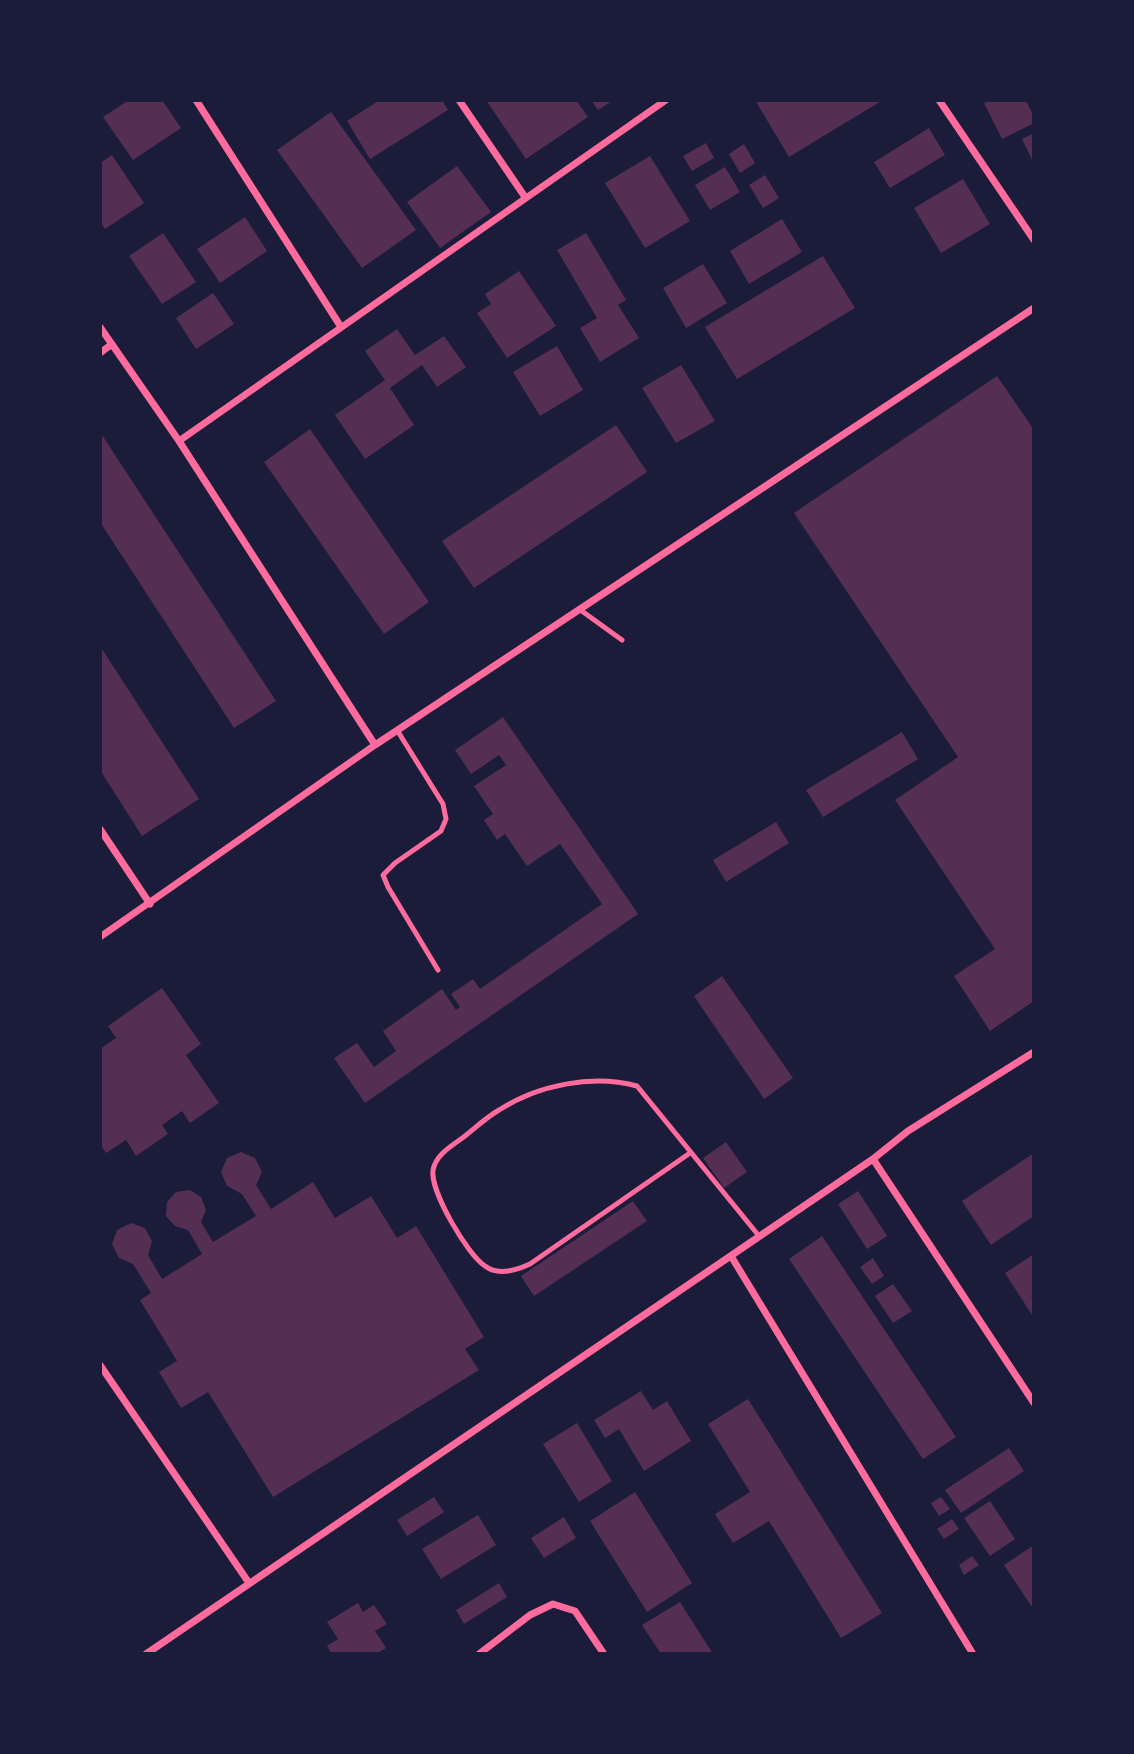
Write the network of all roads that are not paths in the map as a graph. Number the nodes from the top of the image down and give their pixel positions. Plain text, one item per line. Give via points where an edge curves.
1 (196, 100) edge
2 (459, 100) edge
3 (666, 100) edge
4 (939, 100) edge
5 (525, 198) junction
6 (1034, 240) edge
7 (1034, 308) edge
8 (100, 327) edge
9 (341, 327) junction
10 (111, 344) junction
11 (100, 353) edge
12 (179, 441) junction
13 (579, 609) junction
14 (622, 640) dead end
15 (397, 730) junction
16 (375, 745) junction
17 (100, 829) edge
18 (150, 904) junction
19 (100, 937) edge
20 (438, 970) dead end
21 (1034, 1052) edge
22 (690, 1153) junction
23 (873, 1159) junction
24 (759, 1237) junction
25 (731, 1256) junction
26 (100, 1365) edge
27 (1034, 1401) edge
28 (249, 1583) junction
29 (146, 1654) edge
30 (479, 1654) edge
31 (604, 1654) edge
32 (973, 1654) edge

1 - 9 street
2 - 5 street
3 - 5 street
4 - 6 street
5 - 9 street
7 - 13 street
8 - 10 street
9 - 12 street
10 - 11 street
10 - 12 street
12 - 16 street
13 - 14 lane
13 - 15 street
15 - 16 street
15 - 20 lane via 443,804 446,819 441,831 383,875
16 - 18 street
17 - 18 street
18 - 19 street
21 - 23 street via 908,1131
22 - 22 lane via 637,1086 618,1081 576,1082 500,1109 439,1156 433,1169 434,1183 458,1235 485,1267 517,1269
22 - 24 lane
23 - 24 street
23 - 27 street
24 - 25 street
25 - 28 street
25 - 32 street
26 - 28 street
28 - 29 street
30 - 31 street via 530,1615 553,1604 575,1611

